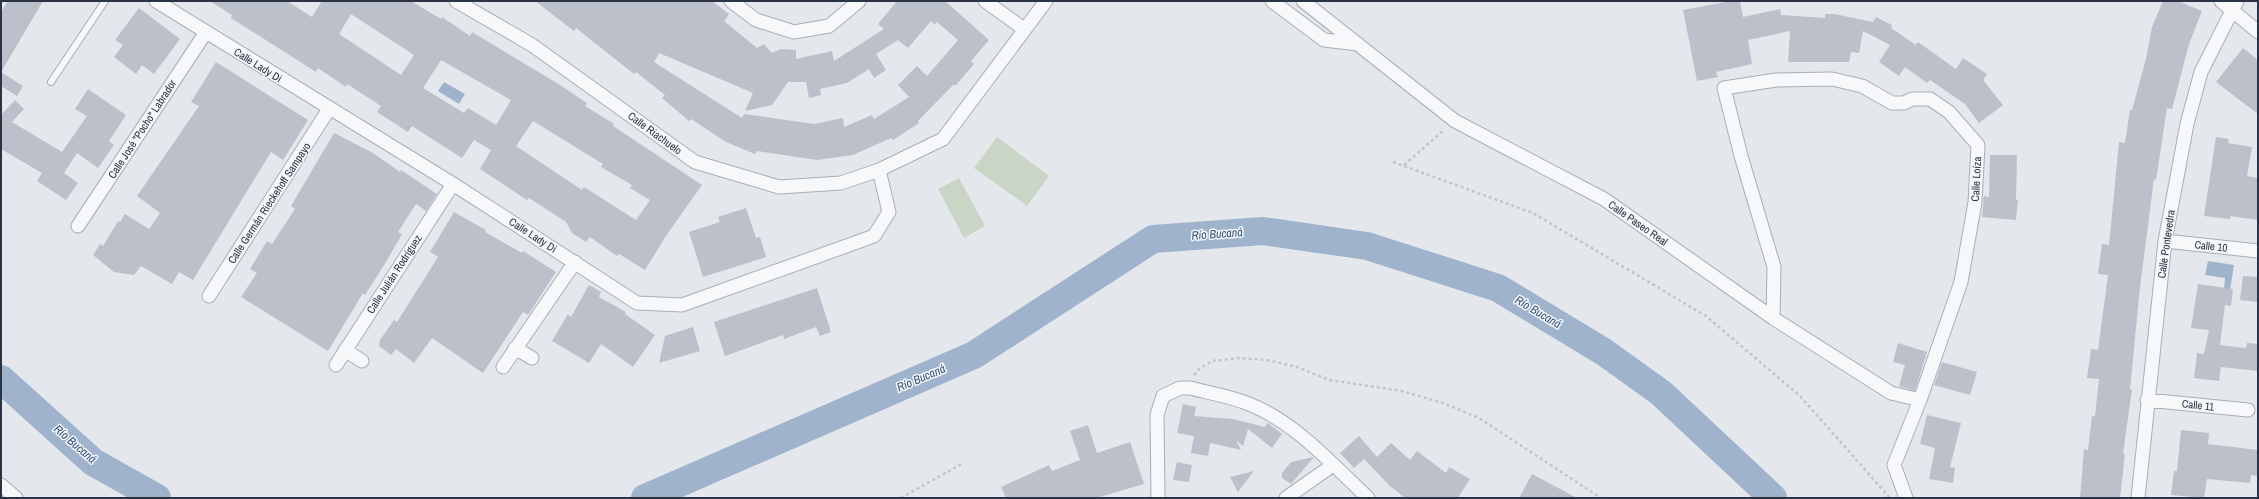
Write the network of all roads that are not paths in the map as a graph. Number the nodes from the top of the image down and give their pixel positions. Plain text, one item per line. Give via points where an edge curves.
1 (105, 1) edge
2 (156, 1) edge
3 (456, 1) edge
4 (731, 1) edge
5 (859, 1) edge
6 (985, 1) edge
7 (1046, 1) edge
8 (1272, 1) edge
9 (1303, 1) edge
10 (2221, 1) edge
11 (2234, 6) edge
12 (1024, 29) junction
13 (206, 32) junction
14 (2258, 32) edge
15 (1358, 44) junction
16 (51, 82) dead end
17 (329, 109) junction
18 (879, 170) junction
19 (453, 184) junction
20 (78, 226) dead end
21 (2165, 240) junction
22 (2258, 251) edge
23 (575, 262) junction
24 (209, 296) dead end
25 (1773, 318) junction
26 (515, 348) junction
27 (345, 350) junction
28 (532, 358) dead end
29 (362, 360) dead end
30 (336, 365) dead end
31 (503, 367) dead end
32 (1920, 400) junction
33 (2147, 400) junction
34 (2248, 410) dead end
35 (1333, 465) junction
36 (1, 485) edge
37 (1155, 497) edge
38 (16, 498) edge
39 (1286, 498) edge
40 (1368, 498) edge
41 (1906, 498) edge
42 (2138, 498) edge

1 - 16 lane
2 - 13 street, Calle Lady Di
3 - 18 street, Calle Riachuelo via 532,45 694,162 779,186 841,183
4 - 5 street via 756,20 794,32 829,26
6 - 12 street
7 - 12 street, Calle Riachuelo
8 - 15 street via 1324,40
9 - 15 street, Calle Paseo Real
10 - 11 street
11 - 14 street
11 - 21 street, Calle Pontevedra via 2201,72 2187,124
12 - 18 street, Calle Riachuelo via 943,139
13 - 17 street, Calle Lady Di
13 - 20 street, Calle José "Pocho" Labrador
15 - 25 street, Calle Paseo Real via 1455,121 1604,199
17 - 19 street, Calle Lady Di
17 - 24 street, Calle Germán Rieckehoff Sampayo
18 - 23 street, Calle Lady Di via 889,212 874,236 682,305 637,303
19 - 23 street, Calle Lady Di
19 - 27 street, Calle Julián Rodríguez
21 - 22 street, Calle 10
21 - 33 street, Calle Pontevedra
23 - 26 street
25 - 32 street, Calle Paseo Real via 1891,393
25 - 32 street, Calle Loíza via 1774,267 1724,88 1776,80 1832,79 1862,86 1892,103 1930,99 1949,112 1978,145 1975,202 1961,282
26 - 28 street
26 - 31 street
27 - 29 street
27 - 30 street, Calle Julián Rodríguez
32 - 41 street, Calle Loíza via 1894,465
33 - 34 street, Calle 11
33 - 42 street, Calle Pontevedra
35 - 37 street via 1290,427 1249,404 1190,388 1180,388 1163,396 1157,415
35 - 39 street
35 - 40 street
36 - 38 street

